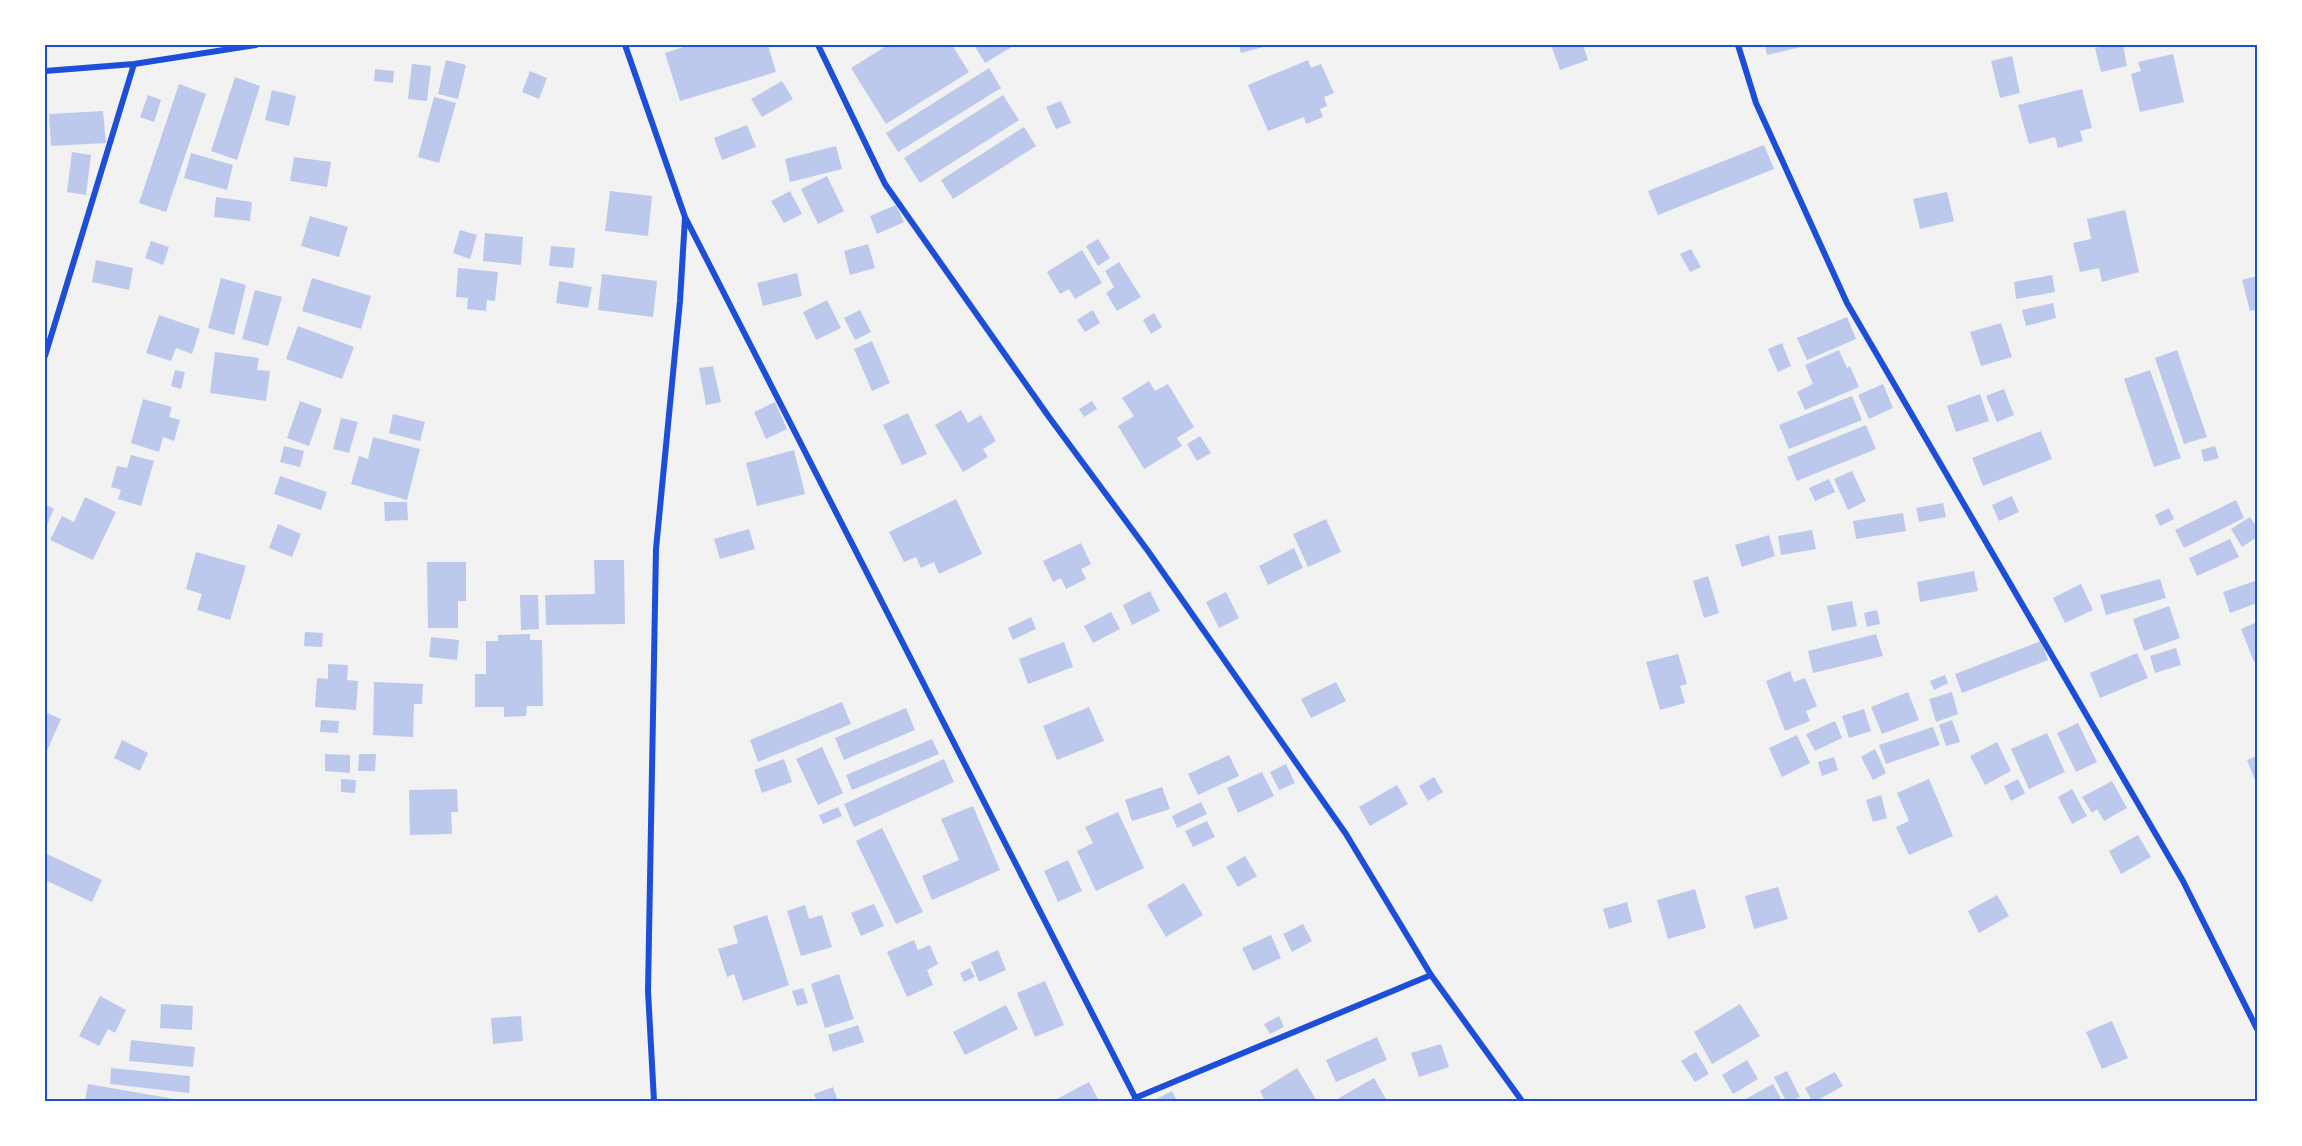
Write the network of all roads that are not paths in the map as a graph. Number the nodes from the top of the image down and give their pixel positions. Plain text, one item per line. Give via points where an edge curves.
1 (256, 45) edge
2 (625, 45) edge
3 (818, 45) edge
4 (1738, 45) edge
5 (134, 64) junction
6 (45, 71) edge
7 (685, 217) junction
8 (45, 356) edge
9 (1431, 975) junction
10 (2257, 1029) edge
11 (1136, 1099) edge
12 (654, 1101) edge
13 (1522, 1101) edge

1 - 5 street
2 - 7 street
3 - 9 street via 885,184 1346,834
4 - 10 street via 1756,103 1847,303 2184,881
5 - 6 street
5 - 8 street
7 - 11 street
7 - 12 street via 656,549 648,991
9 - 11 street
9 - 13 street

